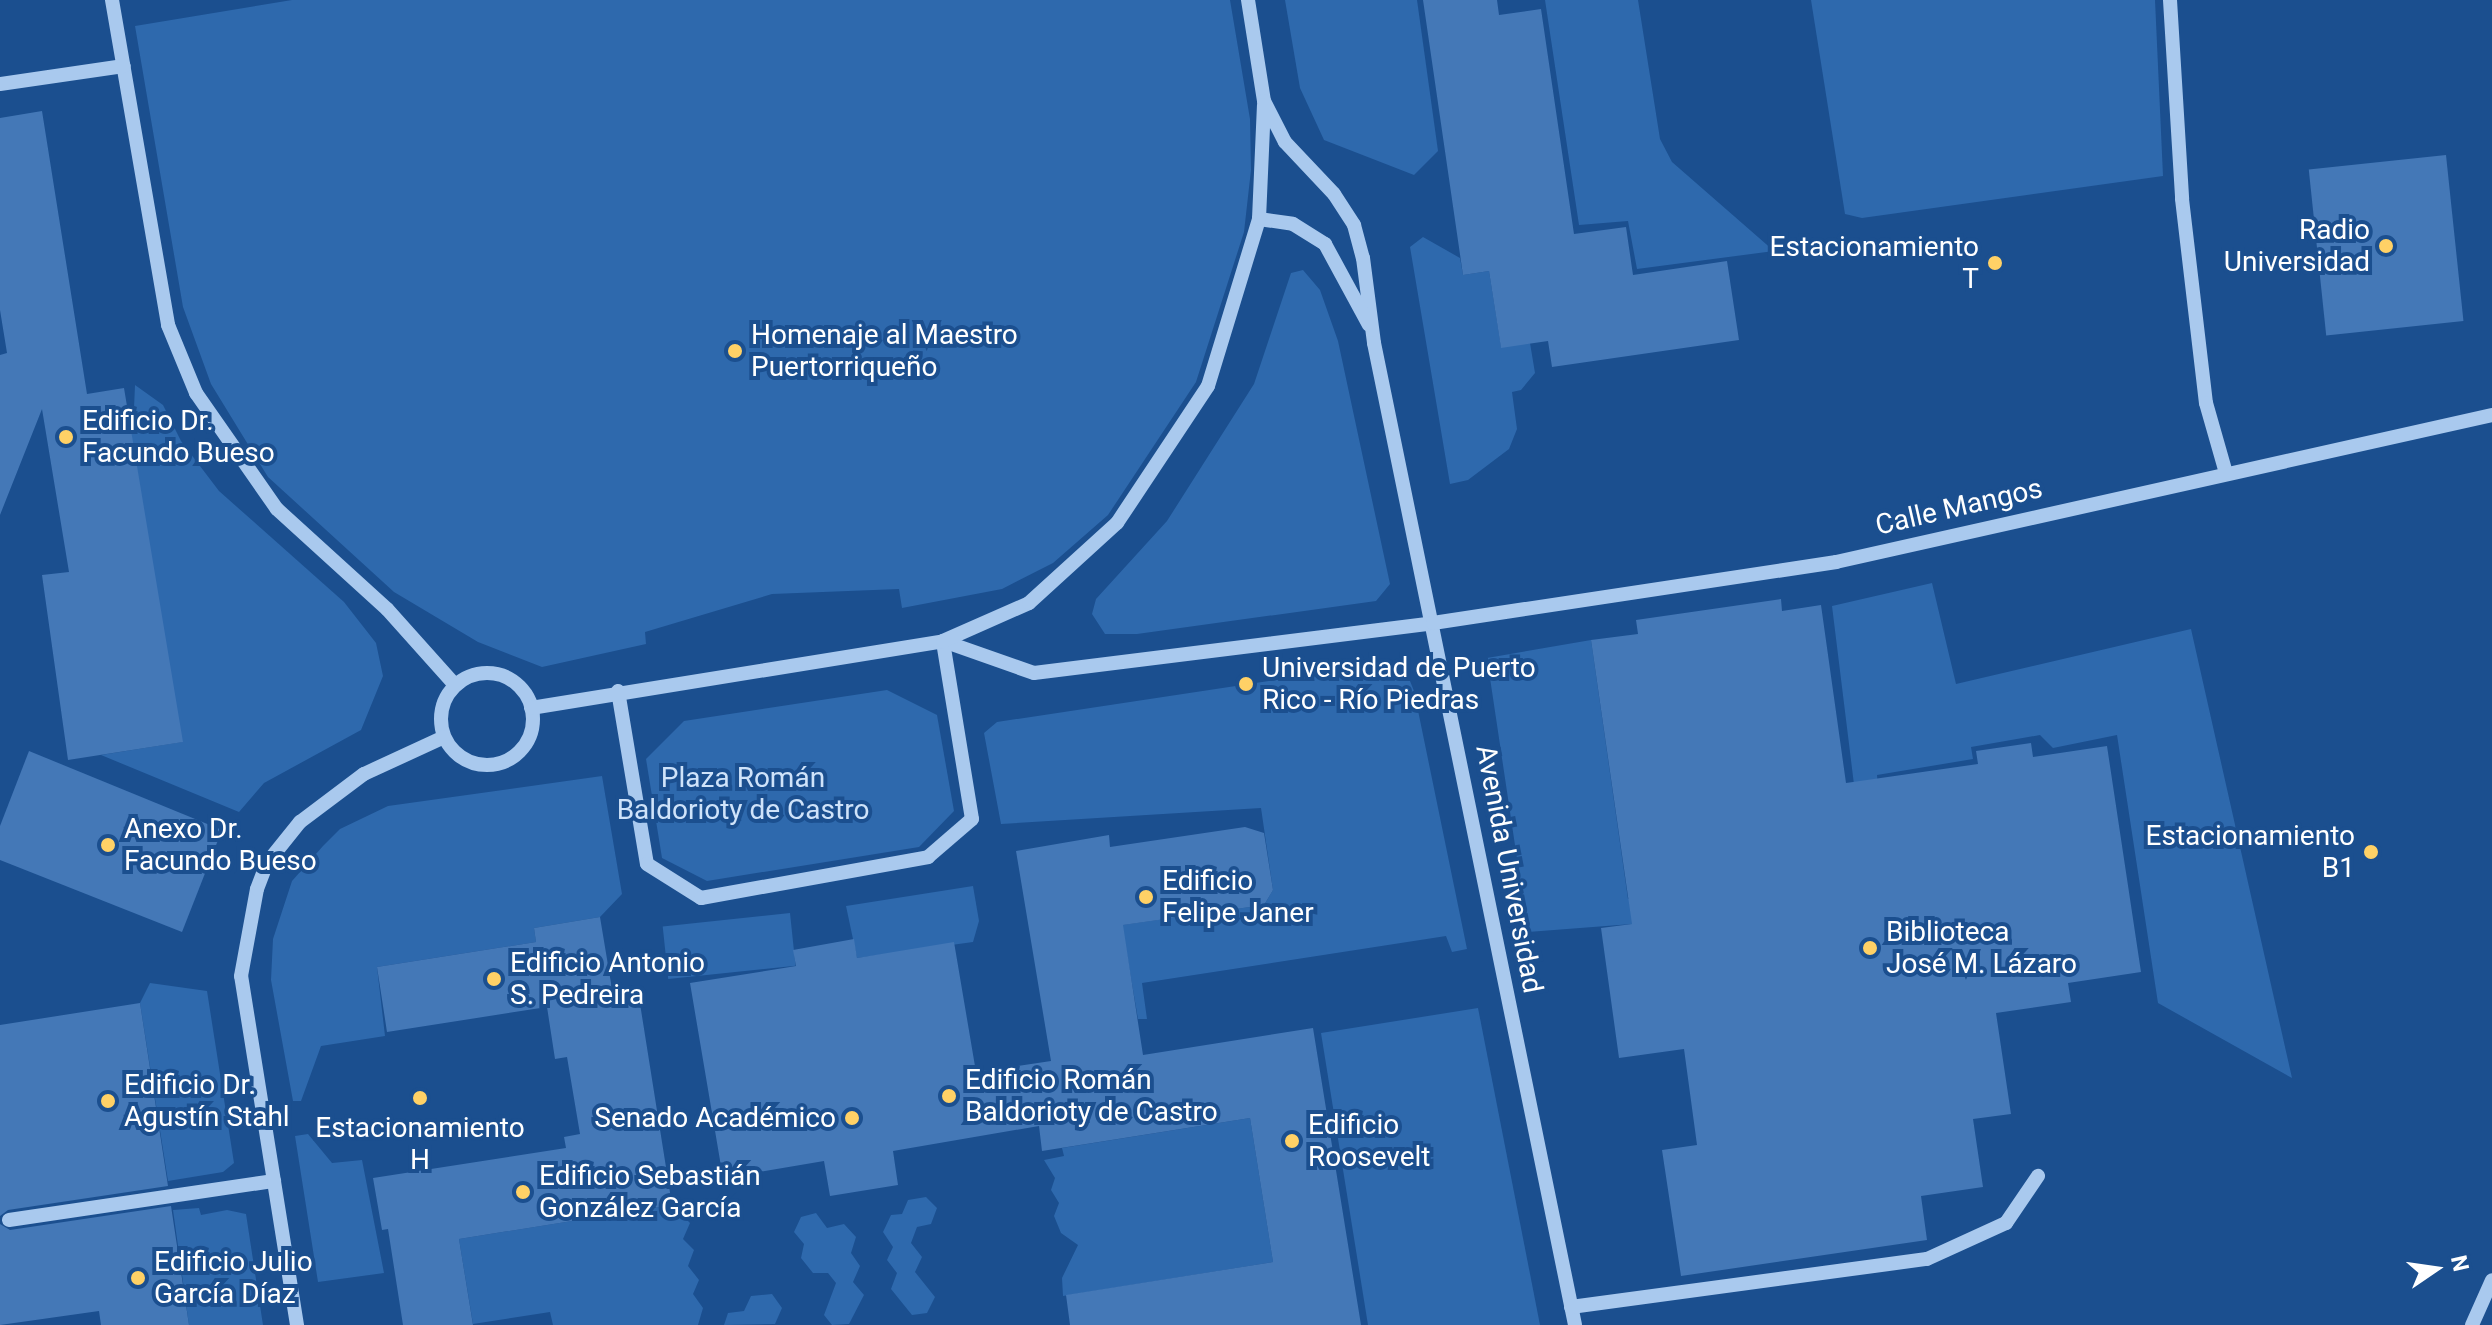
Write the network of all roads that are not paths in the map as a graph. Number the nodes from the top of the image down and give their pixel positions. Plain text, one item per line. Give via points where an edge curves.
1 (112, 0) edge
2 (1248, 0) edge
3 (2170, 0) edge
4 (124, 66) junction
5 (0, 84) edge
6 (1264, 101) junction
7 (1259, 219) junction
8 (1371, 329) junction
9 (2492, 415) edge
10 (2226, 473) junction
11 (1433, 623) junction
12 (943, 641) junction
13 (455, 685) junction
14 (618, 691) junction
15 (531, 708) junction
16 (444, 737) junction
17 (2038, 1176) dead end
18 (274, 1181) junction
19 (9, 1220) dead end
20 (2492, 1280) edge
21 (1571, 1307) junction
22 (297, 1325) edge
23 (1575, 1325) edge
24 (2472, 1325) edge

1 - 4 street
2 - 6 street, Avenida Universidad
3 - 10 street via 2182,199 2206,403
4 - 5 street
4 - 13 street via 168,325 196,393 277,509 387,609
6 - 7 street
6 - 8 street, Avenida Universidad via 1285,142 1334,194 1354,225
7 - 8 street, Avenida Universidad via 1293,224 1325,244
7 - 12 street via 1208,386 1117,523 1029,603
8 - 11 street, Avenida Universidad
9 - 10 street, Calle Mangos
10 - 11 street, Calle Mangos via 1836,562
11 - 12 street, Calle Mangos via 1034,673
11 - 21 street, Avenida Universidad
12 - 14 street
12 - 14 street via 972,819 928,857 701,898 647,864
13 - 15 street via 468,676 504,675 519,685
13 - 16 street via 444,702
14 - 15 street
15 - 16 street via 530,736 506,762 470,762
16 - 18 street via 364,774 300,822 262,876 241,976
17 - 21 street via 2006,1223 1927,1259
18 - 19 street
18 - 22 street
20 - 24 street
21 - 23 street, Avenida Universidad

